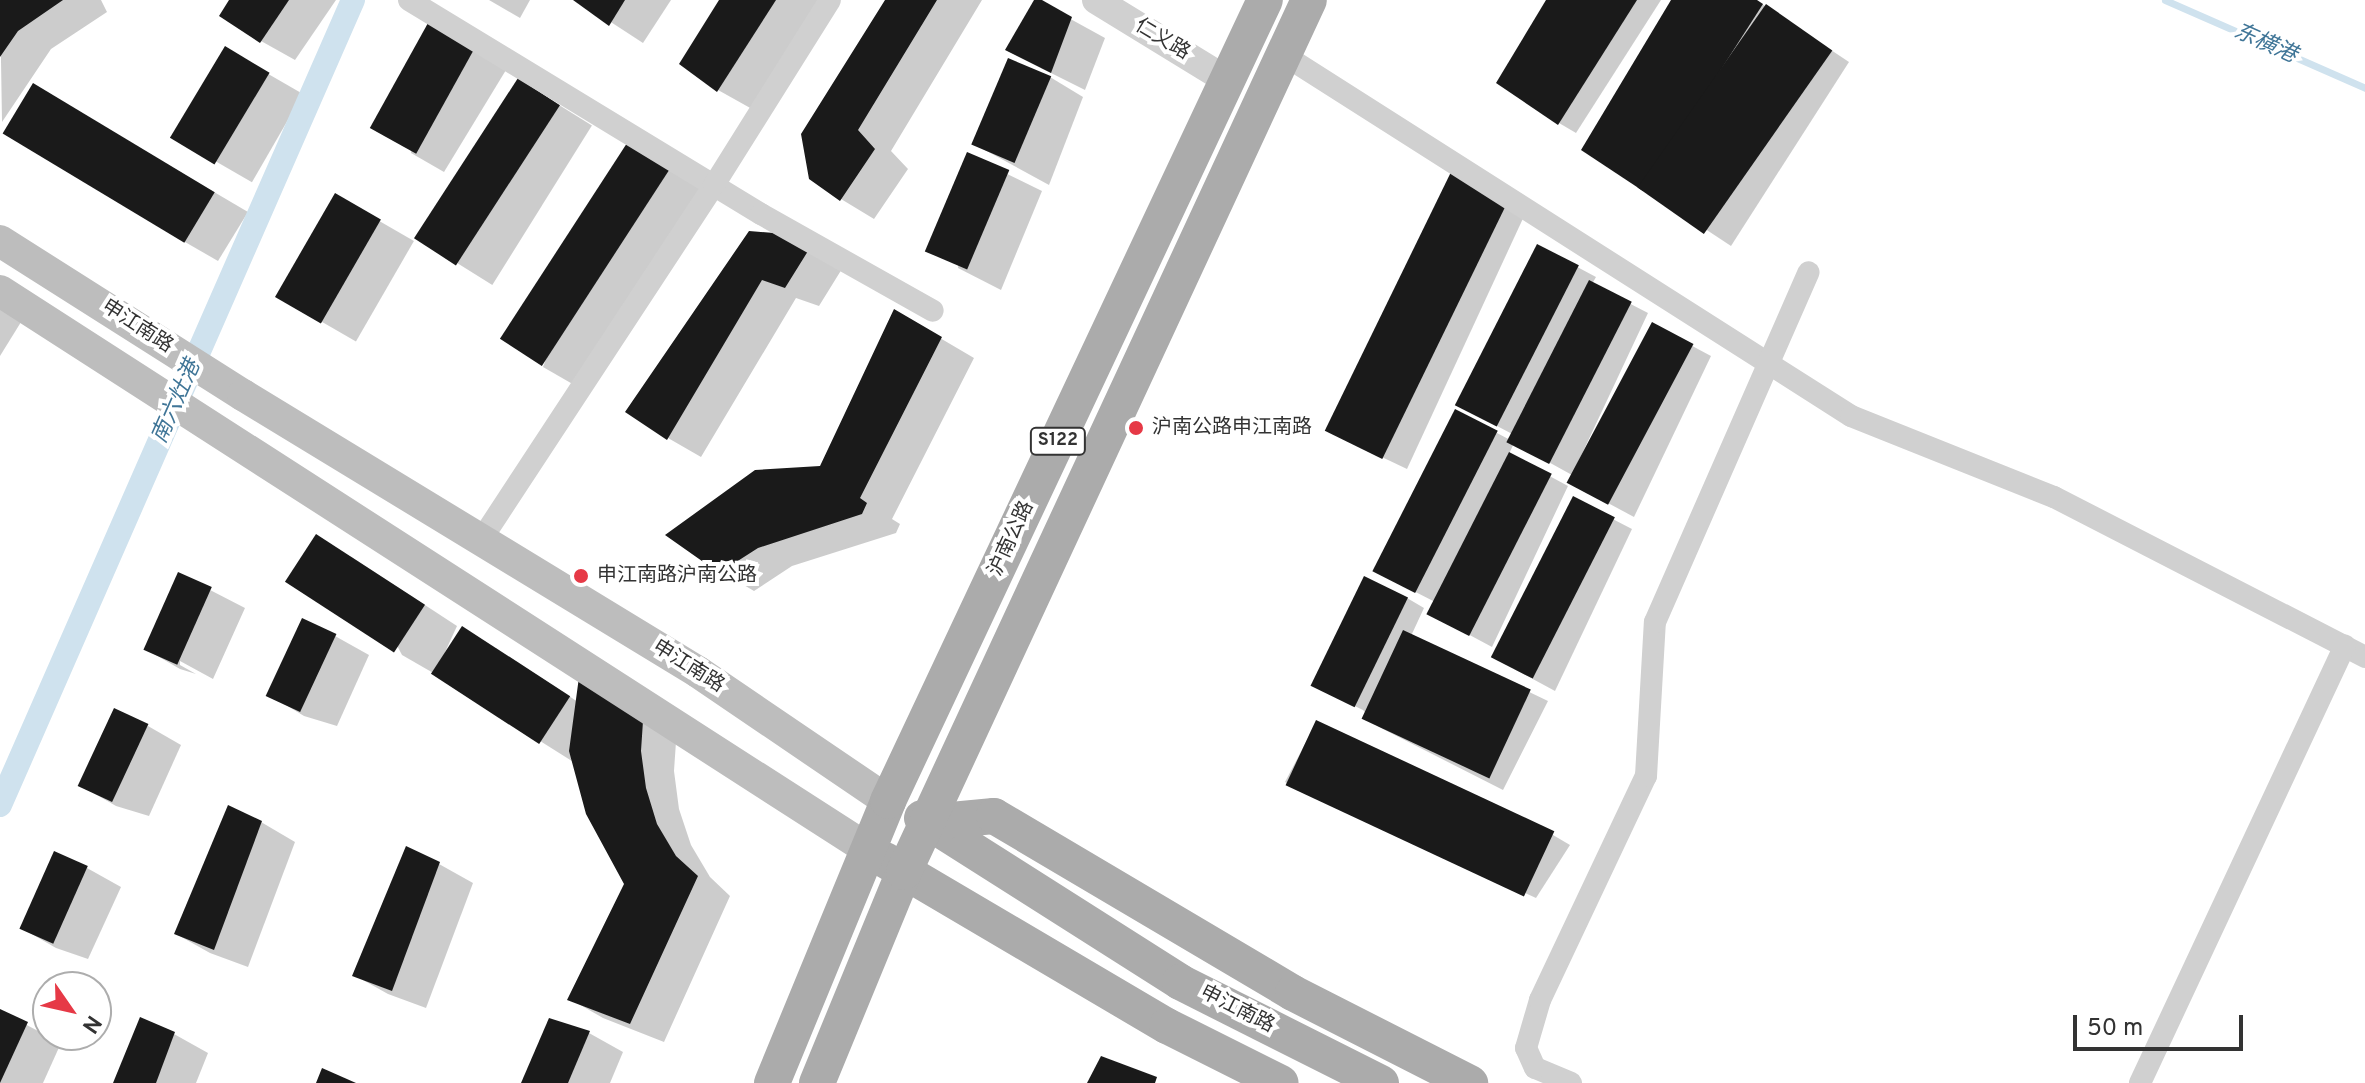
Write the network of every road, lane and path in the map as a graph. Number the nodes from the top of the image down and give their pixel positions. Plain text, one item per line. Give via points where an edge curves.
1 (409, 0) edge
2 (830, 0) edge
3 (1096, 0) edge
4 (1265, 0) edge
5 (1309, 0) edge
6 (1284, 55) junction
7 (1228, 81) junction
8 (714, 185) junction
9 (0, 241) edge
10 (1809, 272) dead end
11 (0, 291) edge
12 (933, 311) dead end
13 (1768, 364) junction
14 (481, 540) junction
15 (2345, 646) junction
16 (2365, 657) edge
17 (888, 801) junction
18 (930, 822) junction
19 (869, 850) junction
20 (904, 872) junction
21 (1293, 993) junction
22 (772, 1083) edge
23 (817, 1083) edge
24 (1281, 1083) edge
25 (1381, 1083) edge
26 (1413, 1083) edge
27 (1470, 1083) edge
28 (1571, 1083) edge
29 (2140, 1083) edge

1 - 8 street
2 - 8 street
3 - 7 street, 仁义路
4 - 7 main road, 沪南公路 / S122
5 - 6 main road, S122
6 - 13 street
6 - 18 main road, S122
7 - 17 main road, 沪南公路 / S122
8 - 12 street
8 - 14 street
9 - 14 main road, 申江南路
10 - 13 street
11 - 19 main road
13 - 15 street via 1851,416 2054,497
13 - 28 street via 1655,622 1646,776 1540,1000 1526,1048 1535,1068
14 - 17 main road, 申江南路 via 698,672
15 - 16 street
15 - 29 street
17 - 18 main road, 申江南路
17 - 19 main road, 沪南公路 / S122
18 - 20 main road, S122
18 - 21 main road via 994,816
18 - 25 main road, 申江南路 via 1180,982
19 - 20 main road
19 - 22 main road, 沪南公路 / S122
20 - 23 main road, S122
20 - 24 main road via 1167,1026
21 - 26 main road
21 - 27 main road

